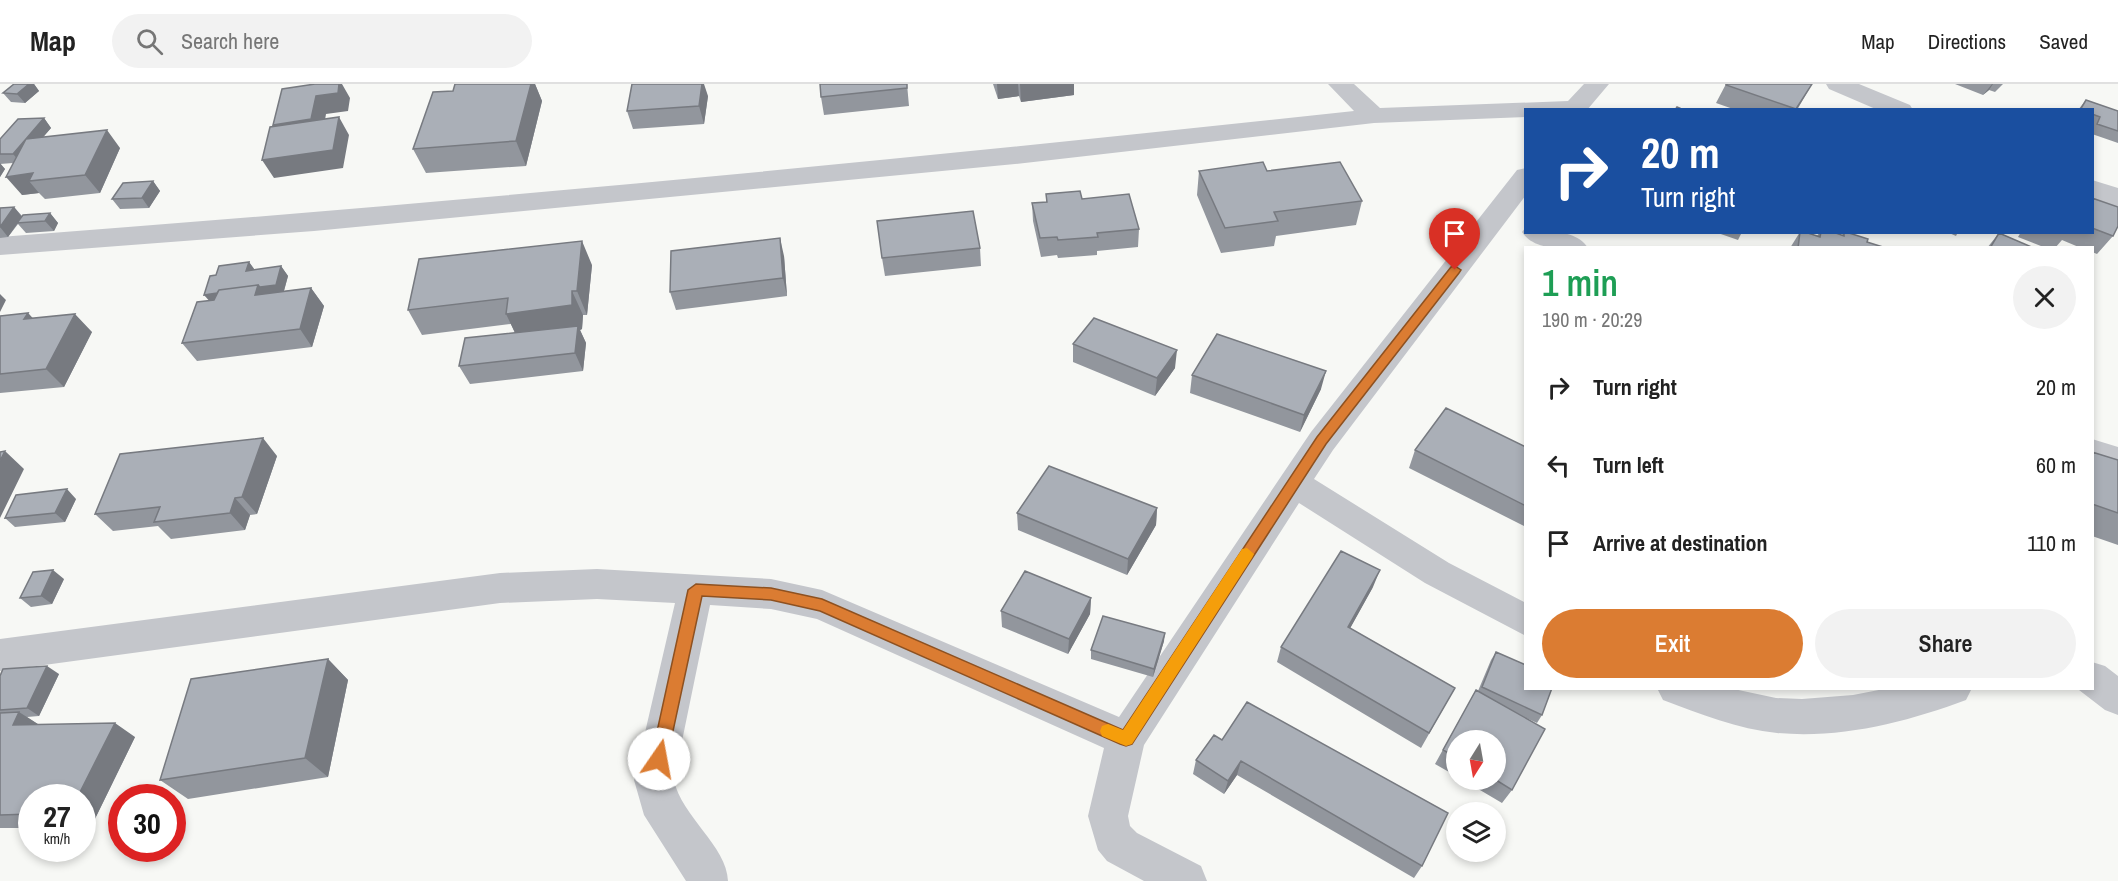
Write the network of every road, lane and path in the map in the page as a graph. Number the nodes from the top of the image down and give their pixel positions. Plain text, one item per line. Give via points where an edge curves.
1 (1340, 84) edge
2 (1597, 84) edge
3 (1838, 84) edge
4 (1575, 108) edge
5 (1896, 108) edge
6 (1524, 110) edge
7 (1374, 116) junction
8 (1524, 182) edge
9 (2094, 189) edge
10 (2118, 198) edge
11 (1511, 223) edge
12 (1541, 234) edge
13 (0, 246) edge
14 (1569, 246) edge
15 (1294, 483) junction
16 (696, 590) junction
17 (1524, 620) edge
18 (0, 655) edge
19 (2094, 680) edge
20 (1682, 690) edge
21 (1947, 690) edge
22 (2118, 698) edge
23 (1126, 739) junction
24 (708, 881) edge
25 (1186, 881) edge

1 - 7 street
2 - 4 street
3 - 5 street
6 - 7 street
7 - 13 street via 1015,156 314,222
8 - 11 street
9 - 10 street
11 - 15 street via 1322,441
12 - 14 street
15 - 17 street via 1437,573
15 - 23 street
16 - 18 street via 597,584 500,588
16 - 23 street via 771,594 822,605
16 - 24 street via 654,780 658,801
19 - 22 street
20 - 21 street via 1752,712 1808,716 1901,705
23 - 25 street via 1108,816 1112,836 1122,848

